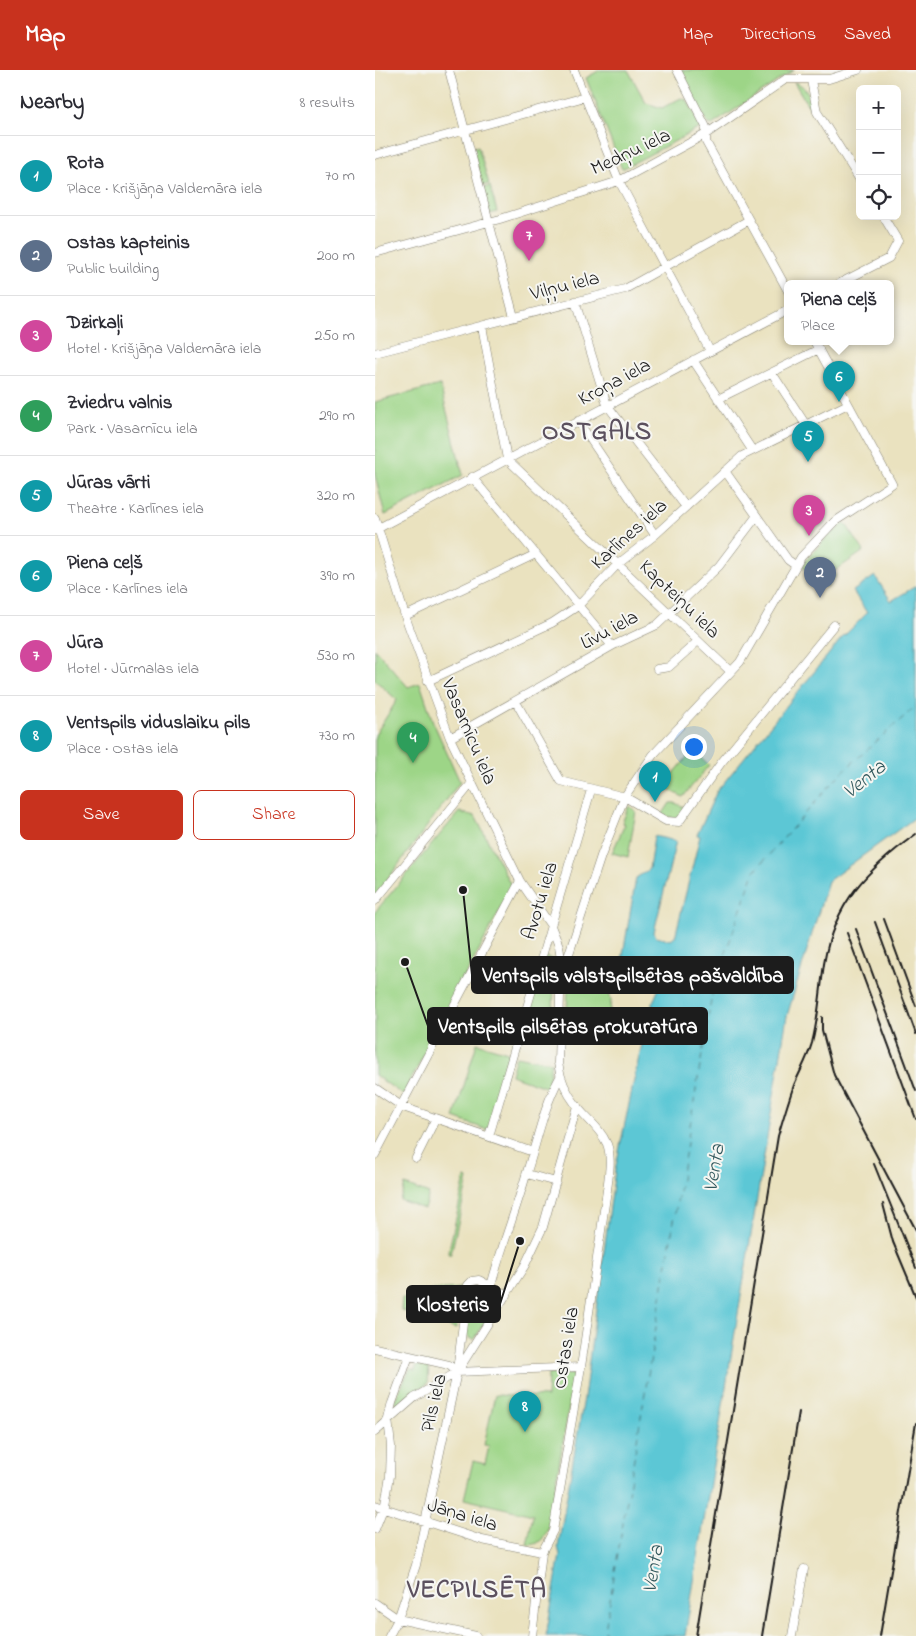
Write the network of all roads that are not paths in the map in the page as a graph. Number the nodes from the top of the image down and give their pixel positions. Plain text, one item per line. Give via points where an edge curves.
1 (449, 70) edge
2 (574, 70) edge
3 (677, 70) edge
4 (858, 70) edge
5 (811, 80) junction
6 (585, 97) junction
7 (465, 130) junction
8 (707, 134) junction
9 (375, 154) edge
10 (857, 175) edge
11 (619, 181) junction
12 (749, 220) junction
13 (885, 220) edge
14 (489, 222) junction
15 (375, 253) edge
16 (666, 266) junction
17 (846, 280) edge
18 (784, 284) edge
19 (575, 301) junction
20 (784, 312) edge
21 (515, 317) junction
22 (481, 326) junction
23 (816, 345) edge
24 (819, 349) junction
25 (710, 351) junction
26 (375, 352) edge
27 (693, 360) junction
28 (772, 372) junction
29 (718, 399) junction
30 (848, 404) junction
31 (607, 405) junction
32 (577, 420) junction
33 (806, 425) junction
34 (751, 450) junction
35 (507, 459) junction
36 (725, 471) junction
37 (472, 477) junction
38 (686, 507) junction
39 (756, 517) junction
40 (375, 518) edge
41 (376, 529) edge
42 (655, 535) junction
43 (536, 554) junction
44 (618, 564) junction
45 (795, 564) junction
46 (578, 606) junction
47 (670, 614) junction
48 (405, 616) junction
49 (834, 625) dead end
50 (698, 641) junction
51 (612, 646) junction
52 (657, 669) dead end
53 (730, 672) junction
54 (428, 681) junction
55 (517, 702) junction
56 (450, 738) junction
57 (471, 784) junction
58 (591, 790) junction
59 (625, 797) junction
60 (520, 881) junction
61 (375, 901) edge
62 (551, 926) junction
63 (555, 935) junction
64 (575, 937) junction
65 (561, 980) junction
66 (560, 1077) junction
67 (375, 1088) edge
68 (401, 1106) junction
69 (577, 1106) junction
70 (435, 1120) junction
71 (489, 1136) junction
72 (533, 1152) junction
73 (375, 1155) edge
74 (416, 1158) dead end
75 (527, 1174) junction
76 (556, 1182) junction
77 (491, 1286) junction
78 (507, 1295) junction
79 (375, 1348) edge
80 (409, 1356) junction
81 (581, 1367) junction
82 (457, 1372) junction
83 (388, 1419) junction
84 (375, 1432) edge
85 (375, 1505) edge
86 (383, 1508) junction
87 (425, 1522) junction
88 (375, 1529) edge
89 (542, 1552) junction
90 (804, 1569) dead end
91 (375, 1602) edge
92 (398, 1619) junction
93 (389, 1636) edge
94 (476, 1636) edge
95 (532, 1636) edge
96 (792, 1636) edge

1 - 7 street
2 - 6 street
3 - 8 street
4 - 5 street, Medņu iela via 829,79
5 - 8 street, Medņu iela via 786,80
5 - 10 street via 817,112
6 - 7 street
6 - 11 street
7 - 9 street
7 - 14 street
8 - 11 street, Medņu iela
8 - 12 street via 707,142
11 - 14 street, Medņu iela
11 - 16 street
12 - 16 street, Viļņu iela
12 - 18 street
13 - 17 street via 898,241 889,258
14 - 15 street, Medņu iela
14 - 21 street
16 - 19 street, Viļņu iela via 625,289
16 - 25 street
19 - 21 street, Viļņu iela
19 - 31 street
20 - 25 street, Kroņa iela
21 - 22 street, Viļņu iela
22 - 26 street, Viļņu iela
22 - 35 street
23 - 24 street
24 - 28 street
24 - 30 street
25 - 27 street, Kroņa iela
27 - 29 street
27 - 31 street, Kroņa iela
28 - 29 street
28 - 33 street
29 - 34 street
30 - 33 street, Karlīnes iela
30 - 45 street via 892,484 834,522
31 - 32 street, Kroņa iela
31 - 38 street
32 - 35 street, Kroņa iela
32 - 42 street
33 - 34 street, Karlīnes iela
34 - 36 street, Karlīnes iela
35 - 37 street, Kroņa iela
35 - 44 street, Kapteiņu iela
36 - 38 street, Karlīnes iela
36 - 39 street
37 - 41 street, Kroņa iela
37 - 43 street
38 - 42 street, Karlīnes iela
39 - 45 street via 788,560
39 - 47 street, Līvu iela via 719,566
40 - 41 street, Vasarnīcu iela
41 - 48 street, Vasarnīcu iela
42 - 44 street, Karlīnes iela
43 - 46 street
43 - 48 street
44 - 46 street, Karlīnes iela
44 - 47 street, Kapteiņu iela
45 - 53 street via 743,657
46 - 51 street
46 - 54 street, Karlīnes iela via 551,623
47 - 50 street, Kapteiņu iela
47 - 51 street, Līvu iela via 657,625
48 - 54 street, Vasarnīcu iela
49 - 59 street via 721,763 679,822 666,821
50 - 52 street via 669,667
50 - 53 street, Kapteiņu iela
51 - 55 street, Līvu iela
53 - 59 street via 653,755
54 - 56 street, Vasarnīcu iela
55 - 56 street, Līvu iela
55 - 58 street via 561,781
56 - 57 street, Vasarnīcu iela
57 - 60 street, Vasarnīcu iela
57 - 61 street
58 - 59 street
58 - 62 street, Avotu iela
59 - 64 street via 601,856
60 - 62 street, Vasarnīcu iela
60 - 68 street
62 - 63 street, Vasarnīcu iela
62 - 71 street, Avotu iela
63 - 64 street via 566,941
63 - 65 street, Vasarnīcu iela via 559,946
64 - 65 street
65 - 66 street
66 - 69 street, Ostas iela
66 - 72 street via 548,1099
67 - 68 street
68 - 70 street
68 - 73 street
69 - 76 street, Pils iela
69 - 81 street, Ostas iela via 591,1119 607,1145 609,1166
70 - 71 street
70 - 74 street
71 - 72 street
72 - 75 street
75 - 76 street
75 - 77 street
76 - 78 street, Pils iela via 543,1227
77 - 78 street
77 - 82 street via 479,1280 468,1285
78 - 82 street, Pils iela
79 - 80 street
80 - 82 street via 449,1365
80 - 83 street
81 - 82 street
81 - 89 street, Ostas iela via 553,1531
82 - 83 street via 414,1398
82 - 87 street, Pils iela
83 - 84 street
83 - 86 street via 390,1476
85 - 86 street, Jāņa iela
86 - 87 street, Jāņa iela
86 - 88 street
87 - 89 street, Jāņa iela via 489,1542
87 - 92 street, Pils iela via 416,1565
89 - 95 street, Ostas iela
90 - 96 street
91 - 92 street
92 - 93 street, Pils iela
92 - 94 street

